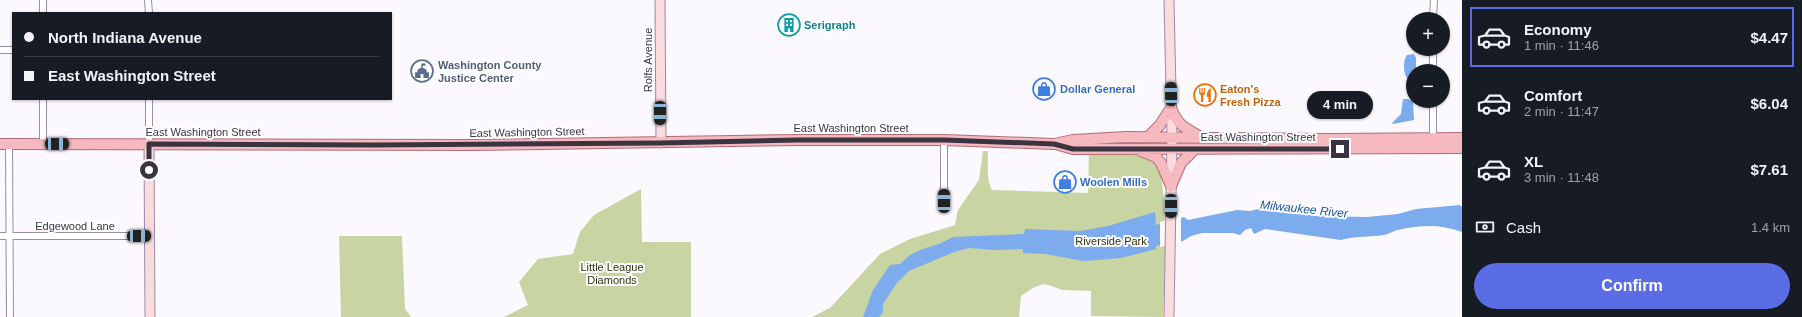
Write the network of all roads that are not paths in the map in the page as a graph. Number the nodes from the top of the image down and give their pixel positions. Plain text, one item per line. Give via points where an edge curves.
1 (43, 0) edge
2 (148, 0) edge
3 (660, 0) edge
4 (1169, 0) edge
5 (1434, 0) edge
6 (43, 12) edge
7 (148, 12) edge
8 (1433, 12) edge
9 (0, 50) edge
10 (12, 50) edge
11 (43, 100) edge
12 (149, 100) edge
13 (1171, 108) junction
14 (1433, 108) edge
15 (1148, 137) junction
16 (1172, 137) junction
17 (1201, 137) junction
18 (1433, 138) junction
19 (1462, 138) edge
20 (944, 140) junction
21 (661, 143) junction
22 (5, 144) edge
23 (43, 144) junction
24 (149, 144) junction
25 (1054, 144) junction
26 (1462, 148) edge
27 (1137, 149) junction
28 (1172, 149) junction
29 (1195, 149) junction
30 (1171, 186) junction
31 (944, 201) dead end
32 (0, 236) edge
33 (10, 236) junction
34 (149, 236) junction
35 (10, 317) edge
36 (150, 317) edge
37 (1170, 317) edge

1 - 6 street
2 - 7 street
3 - 21 street, Rolfs Avenue
4 - 13 street
5 - 8 street
9 - 10 street
11 - 23 street
12 - 24 street
13 - 15 main road
13 - 16 street
13 - 17 main road via 1181,126
14 - 18 street
15 - 16 main road, East Washington Street
15 - 25 main road, East Washington Street via 1073,140
16 - 17 main road, East Washington Street
16 - 28 street
17 - 18 main road, East Washington Street
18 - 19 main road, East Washington Street
20 - 21 main road, East Washington Street
20 - 25 main road, East Washington Street
20 - 31 street
21 - 24 main road, East Washington Street
22 - 23 main road, East Washington Street
22 - 33 street
23 - 24 main road, East Washington Street
24 - 34 street
25 - 27 main road, East Washington Street via 1073,149
26 - 29 main road, East Washington Street
27 - 28 main road, East Washington Street
27 - 30 main road via 1158,159
28 - 29 main road, East Washington Street
28 - 30 street
29 - 30 main road via 1181,163
30 - 37 street
32 - 33 street, Edgewood Lane
33 - 34 street, Edgewood Lane
33 - 35 street
34 - 36 street

